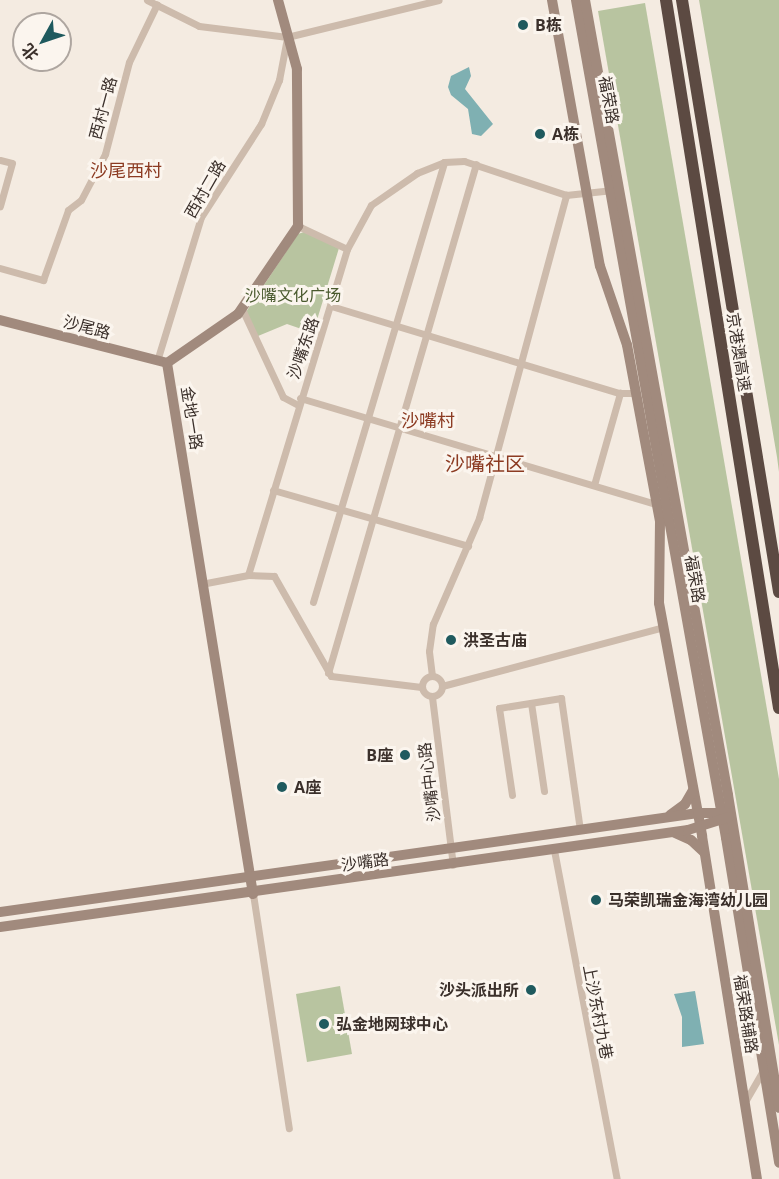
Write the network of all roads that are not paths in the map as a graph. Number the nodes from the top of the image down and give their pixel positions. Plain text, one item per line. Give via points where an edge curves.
1 (147, 0) edge
2 (278, 0) edge
3 (439, 0) edge
4 (552, 0) edge
5 (576, 0) edge
6 (585, 0) edge
7 (666, 0) edge
8 (682, 0) edge
9 (157, 4) junction
10 (287, 36) junction
11 (0, 160) edge
12 (444, 162) junction
13 (476, 164) junction
14 (615, 189) junction
15 (587, 194) junction
16 (566, 195) junction
17 (0, 206) edge
18 (298, 226) junction
19 (347, 249) junction
20 (0, 268) edge
21 (331, 306) junction
22 (242, 309) junction
23 (0, 320) edge
24 (396, 326) junction
25 (634, 327) junction
26 (427, 335) junction
27 (627, 345) junction
28 (162, 362) junction
29 (520, 363) junction
30 (641, 363) junction
31 (621, 393) junction
32 (636, 393) junction
33 (299, 402) junction
34 (367, 417) junction
35 (399, 426) junction
36 (497, 454) junction
37 (594, 485) junction
38 (273, 490) junction
39 (662, 506) junction
40 (340, 509) junction
41 (374, 519) junction
42 (468, 546) junction
43 (248, 575) junction
44 (201, 584) junction
45 (779, 592) edge
46 (313, 602) dead end
47 (663, 627) junction
48 (328, 673) junction
49 (432, 676) junction
50 (442, 686) junction
51 (421, 687) junction
52 (432, 697) junction
53 (531, 703) junction
54 (779, 708) edge
55 (693, 786) junction
56 (544, 791) dead end
57 (512, 795) dead end
58 (698, 813) junction
59 (727, 815) junction
60 (664, 818) junction
61 (703, 827) junction
62 (580, 830) junction
63 (672, 833) junction
64 (727, 844) junction
65 (450, 849) junction
66 (554, 850) junction
67 (705, 854) junction
68 (453, 865) junction
69 (250, 877) junction
70 (253, 894) junction
71 (0, 912) edge
72 (0, 927) edge
73 (764, 1068) junction
74 (745, 1102) junction
75 (779, 1108) edge
76 (290, 1128) dead end
77 (779, 1163) edge
78 (617, 1179) edge
79 (757, 1179) edge

1 - 9 street
2 - 10 street
3 - 10 street
4 - 15 street
5 - 14 street, 福荣路
6 - 14 street, 福荣路
7 - 54 highway, 京港澳高速
8 - 45 highway, 京港澳高速
9 - 10 street via 199,26
9 - 20 street, 西村一路 via 129,62 105,154 81,200 68,210 43,280
10 - 18 street via 297,69
10 - 28 street, 西村二路 via 279,80 261,124 201,217
11 - 17 street via 12,163
12 - 13 street, 沙嘴东路
12 - 19 street, 沙嘴东路 via 417,173 371,205
12 - 24 street
13 - 16 street, 沙嘴东路
13 - 26 street
14 - 15 street, 沙嘴东路
14 - 25 street, 福荣路
14 - 59 street, 福荣路
15 - 16 street, 沙嘴东路
15 - 27 street via 601,273
16 - 29 street
18 - 19 street
18 - 22 street
19 - 21 street, 沙嘴东路
21 - 24 street
21 - 33 street, 沙嘴东路
22 - 28 street
22 - 33 street via 283,397
23 - 28 street, 沙尾路
24 - 26 street
24 - 34 street
25 - 27 street
25 - 30 street, 福荣路
26 - 29 street
26 - 35 street
27 - 30 street
27 - 32 street
28 - 44 street, 金地一路
29 - 31 street
29 - 36 street
30 - 39 street, 福荣路
31 - 32 street
31 - 37 street
32 - 39 street
33 - 34 street
33 - 38 street, 沙嘴东路
34 - 35 street
34 - 40 street
35 - 36 street
35 - 41 street
36 - 37 street
36 - 42 street
37 - 39 street
38 - 40 street
38 - 43 street, 沙嘴东路
39 - 47 street, 福荣路辅路 via 658,596
39 - 59 street, 福荣路
40 - 41 street
40 - 46 street
41 - 42 street
41 - 48 street
42 - 49 street via 433,624 429,651
43 - 44 street
43 - 48 street via 274,576
44 - 69 street, 金地一路
47 - 50 street
47 - 55 street, 福荣路辅路
48 - 51 street
49 - 50 street
49 - 51 street via 425,678
50 - 52 street
51 - 52 street
52 - 65 street, 沙嘴中心路
53 - 56 street
53 - 57 street via 499,708
53 - 62 street via 561,698
55 - 58 street, 福荣路辅路
55 - 60 street via 685,804
58 - 59 street, 沙嘴路
58 - 60 street, 沙嘴路
58 - 61 street, 福荣路辅路
59 - 61 street, 沙嘴路
59 - 64 street, 福荣路
59 - 75 street, 福荣路
60 - 62 street, 沙嘴路
61 - 63 street, 沙嘴路
61 - 64 street via 718,831
61 - 67 street, 福荣路辅路
62 - 65 street, 沙嘴路
63 - 66 street, 沙嘴路
63 - 67 street via 691,840
64 - 73 street, 福荣路
65 - 68 street, 沙嘴中心路
65 - 69 street, 沙嘴路
66 - 68 street, 沙嘴路
66 - 78 street, 上沙东村九巷
67 - 74 street, 福荣路辅路
68 - 70 street, 沙嘴路
69 - 70 street, 金地一路
69 - 71 street, 沙嘴路
70 - 72 street, 沙嘴路
70 - 76 street
73 - 74 street
73 - 77 street, 福荣路
74 - 79 street, 福荣路辅路

